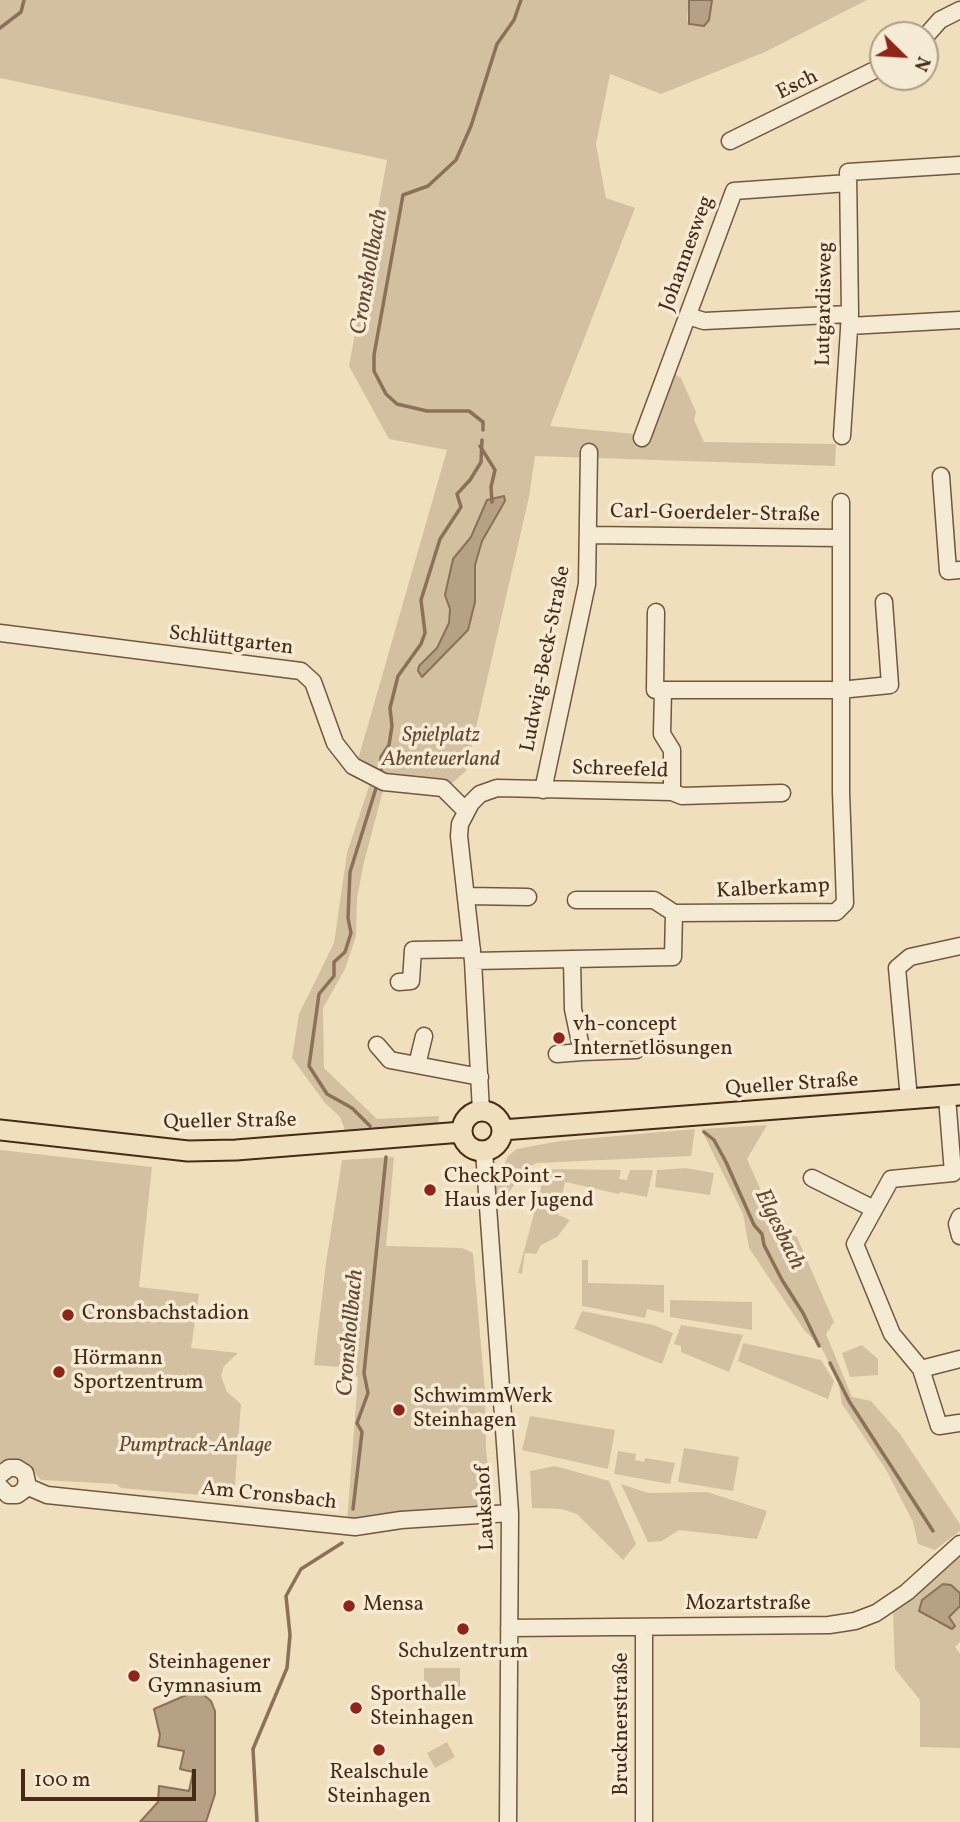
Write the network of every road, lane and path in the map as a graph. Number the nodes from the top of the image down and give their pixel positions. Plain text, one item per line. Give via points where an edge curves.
1 (960, 10) edge
2 (939, 21) edge
3 (869, 73) edge
4 (730, 141) dead end
5 (960, 165) edge
6 (848, 177) junction
7 (688, 316) junction
8 (850, 320) junction
9 (960, 320) edge
10 (842, 436) dead end
11 (642, 438) dead end
12 (589, 452) dead end
13 (941, 476) dead end
14 (841, 502) dead end
15 (588, 535) junction
16 (840, 538) junction
17 (960, 570) edge
18 (884, 602) dead end
19 (656, 612) dead end
20 (0, 633) edge
21 (663, 690) junction
22 (841, 690) junction
23 (543, 790) junction
24 (672, 792) junction
25 (782, 793) dead end
26 (466, 811) junction
27 (467, 896) junction
28 (528, 897) dead end
29 (576, 900) dead end
30 (674, 913) junction
31 (960, 946) edge
32 (472, 955) junction
33 (572, 959) junction
34 (399, 982) dead end
35 (424, 1036) dead end
36 (377, 1045) dead end
37 (636, 1051) dead end
38 (582, 1052) junction
39 (557, 1054) dead end
40 (417, 1065) junction
41 (480, 1077) junction
42 (953, 1096) edge
43 (909, 1100) junction
44 (481, 1111) junction
45 (0, 1130) edge
46 (502, 1130) junction
47 (462, 1132) junction
48 (484, 1151) junction
49 (957, 1172) edge
50 (812, 1178) dead end
51 (874, 1209) junction
52 (960, 1217) edge
53 (960, 1236) edge
54 (960, 1359) edge
55 (921, 1369) junction
56 (959, 1423) edge
57 (0, 1475) edge
58 (26, 1486) junction
59 (0, 1487) edge
60 (510, 1513) junction
61 (960, 1544) edge
62 (644, 1626) junction
63 (509, 1629) junction
64 (508, 1822) edge
65 (644, 1822) edge

1 - 2 street
3 - 4 street, Esch
5 - 6 street
6 - 7 street, Johannesweg via 734,191
6 - 8 street, Lutgardisweg
7 - 8 street via 704,321
7 - 11 street, Johannesweg
8 - 9 street
8 - 10 street, Lutgardisweg
12 - 15 street, Ludwig-Beck-Straße
13 - 17 street via 948,570
14 - 16 street, Kalberkamp
15 - 16 street, Carl-Goerdeler-Straße
15 - 23 street, Ludwig-Beck-Straße via 587,584
16 - 22 street, Kalberkamp
18 - 22 street via 890,685
19 - 21 street via 655,690
20 - 26 street, Schlüttgarten via 300,671 313,682 335,743 353,766 384,782 443,788
21 - 22 street
21 - 24 street via 662,734 672,750
22 - 30 street, Kalberkamp via 845,903 836,912
23 - 24 street, Schreefeld
23 - 26 street, Schreefeld via 487,790
24 - 25 street, Schreefeld via 682,796
26 - 27 street via 459,836
27 - 28 street
27 - 32 street
29 - 30 street, Kalberkamp via 654,900
30 - 33 street via 674,957
31 - 43 street via 910,957 897,968
32 - 33 street
32 - 34 street via 413,950 411,981
32 - 41 street
33 - 38 street via 573,1009
35 - 40 street
36 - 40 street via 390,1060
37 - 38 street
38 - 39 street
40 - 41 street
41 - 44 street
42 - 43 main road, Queller Straße
42 - 49 street
43 - 46 main road, Queller Straße
44 - 46 main road via 495,1116
44 - 47 main road via 467,1118
45 - 47 main road, Queller Straße via 188,1151
46 - 48 main road via 497,1144
47 - 48 main road via 469,1146
48 - 60 street, Laukshof
49 - 51 street via 891,1179
50 - 51 street
51 - 55 street via 855,1244 892,1334
52 - 53 street
54 - 55 street
55 - 56 street via 939,1426
57 - 58 street via 17,1468 25,1473
58 - 59 street via 12,1496
58 - 60 street, Am Cronsbach via 47,1495 355,1527
60 - 63 street, Laukshof
61 - 62 street, Mozartstraße via 907,1592 855,1621
62 - 63 street, Mozartstraße
62 - 65 street, Brucknerstraße
63 - 64 street, Laukshof

